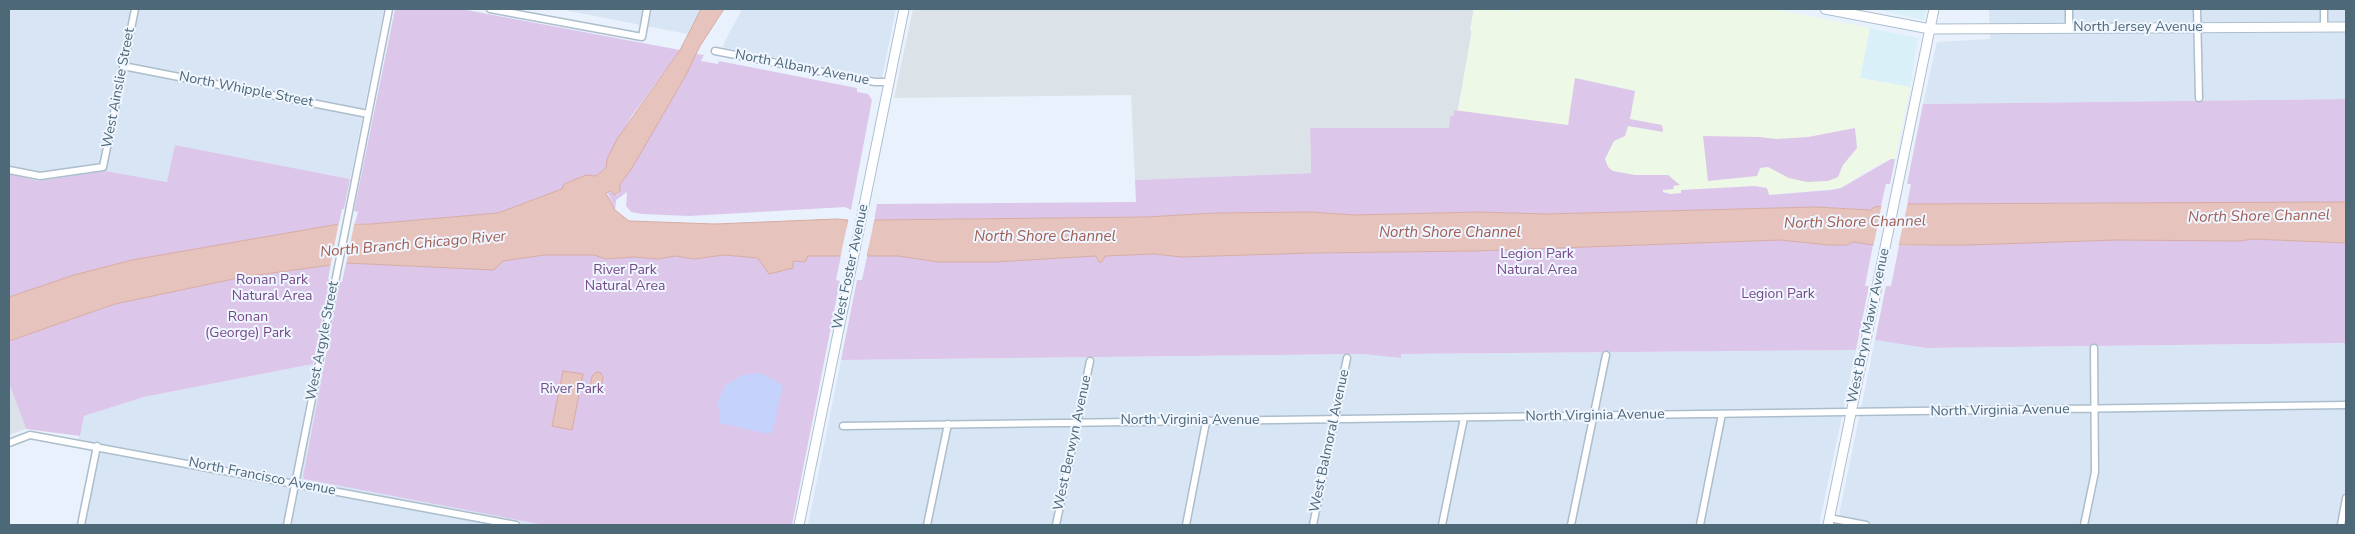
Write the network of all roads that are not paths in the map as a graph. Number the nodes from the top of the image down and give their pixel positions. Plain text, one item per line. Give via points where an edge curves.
1 (135, 9) edge
2 (389, 9) edge
3 (490, 9) edge
4 (647, 9) edge
5 (904, 9) edge
6 (1825, 9) edge
7 (1934, 9) edge
8 (2069, 9) edge
9 (2197, 9) edge
10 (2324, 9) edge
11 (2324, 27) junction
12 (2346, 27) edge
13 (2069, 28) junction
14 (1930, 29) junction
15 (2197, 29) junction
16 (715, 51) dead end
17 (124, 66) junction
18 (889, 82) junction
19 (2199, 98) dead end
20 (368, 114) junction
21 (9, 170) edge
22 (2094, 348) dead end
23 (1606, 355) dead end
24 (1347, 358) dead end
25 (1090, 361) dead end
26 (2346, 406) edge
27 (2095, 409) junction
28 (1852, 412) junction
29 (1722, 414) junction
30 (1594, 416) junction
31 (1464, 418) junction
32 (1335, 419) junction
33 (1078, 422) junction
34 (1206, 422) junction
35 (948, 424) junction
36 (843, 426) dead end
37 (9, 443) edge
38 (97, 446) junction
39 (295, 484) junction
40 (2346, 498) edge
41 (1829, 522) edge
42 (81, 525) edge
43 (287, 525) edge
44 (516, 525) edge
45 (799, 525) edge
46 (927, 525) edge
47 (1056, 525) edge
48 (1186, 525) edge
49 (1313, 525) edge
50 (1442, 525) edge
51 (1571, 525) edge
52 (1700, 525) edge
53 (1866, 525) edge
54 (2084, 525) edge
55 (2341, 525) edge

1 - 17 street, West Ainslie Street
2 - 20 street, West Argyle Street
3 - 4 street via 642,37
5 - 18 main road, West Foster Avenue
6 - 14 main road, North Jersey Avenue
7 - 14 main road, West Bryn Mawr Avenue
8 - 13 street
9 - 15 street
10 - 11 street
11 - 12 main road, North Jersey Avenue
11 - 15 main road, North Jersey Avenue
13 - 14 main road, North Jersey Avenue
13 - 15 main road, North Jersey Avenue
14 - 28 main road, West Bryn Mawr Avenue
15 - 19 street
16 - 18 street, North Albany Avenue
17 - 20 street, North Whipple Street
17 - 21 street, West Ainslie Street via 103,167 40,176
18 - 45 main road, West Foster Avenue
20 - 39 street, West Argyle Street
22 - 27 street
23 - 30 street
24 - 32 street, West Balmoral Avenue
25 - 33 street, West Berwyn Avenue
26 - 27 street, North Virginia Avenue
27 - 28 street, North Virginia Avenue
27 - 54 street via 2095,472
28 - 29 street, North Virginia Avenue
28 - 41 main road, West Bryn Mawr Avenue
29 - 30 street, North Virginia Avenue
29 - 52 street
30 - 31 street, North Virginia Avenue
30 - 51 street
31 - 32 street, North Virginia Avenue
31 - 50 street
32 - 34 street, North Virginia Avenue
32 - 49 street, West Balmoral Avenue
33 - 34 street, North Virginia Avenue
33 - 35 street, North Virginia Avenue
33 - 47 street, West Berwyn Avenue
34 - 48 street
35 - 36 street, North Virginia Avenue
35 - 46 street
37 - 38 street, North Francisco Avenue via 30,435
38 - 39 street, North Francisco Avenue
38 - 42 street
39 - 43 street, West Argyle Street
39 - 44 street, North Francisco Avenue
40 - 55 street
41 - 53 street

